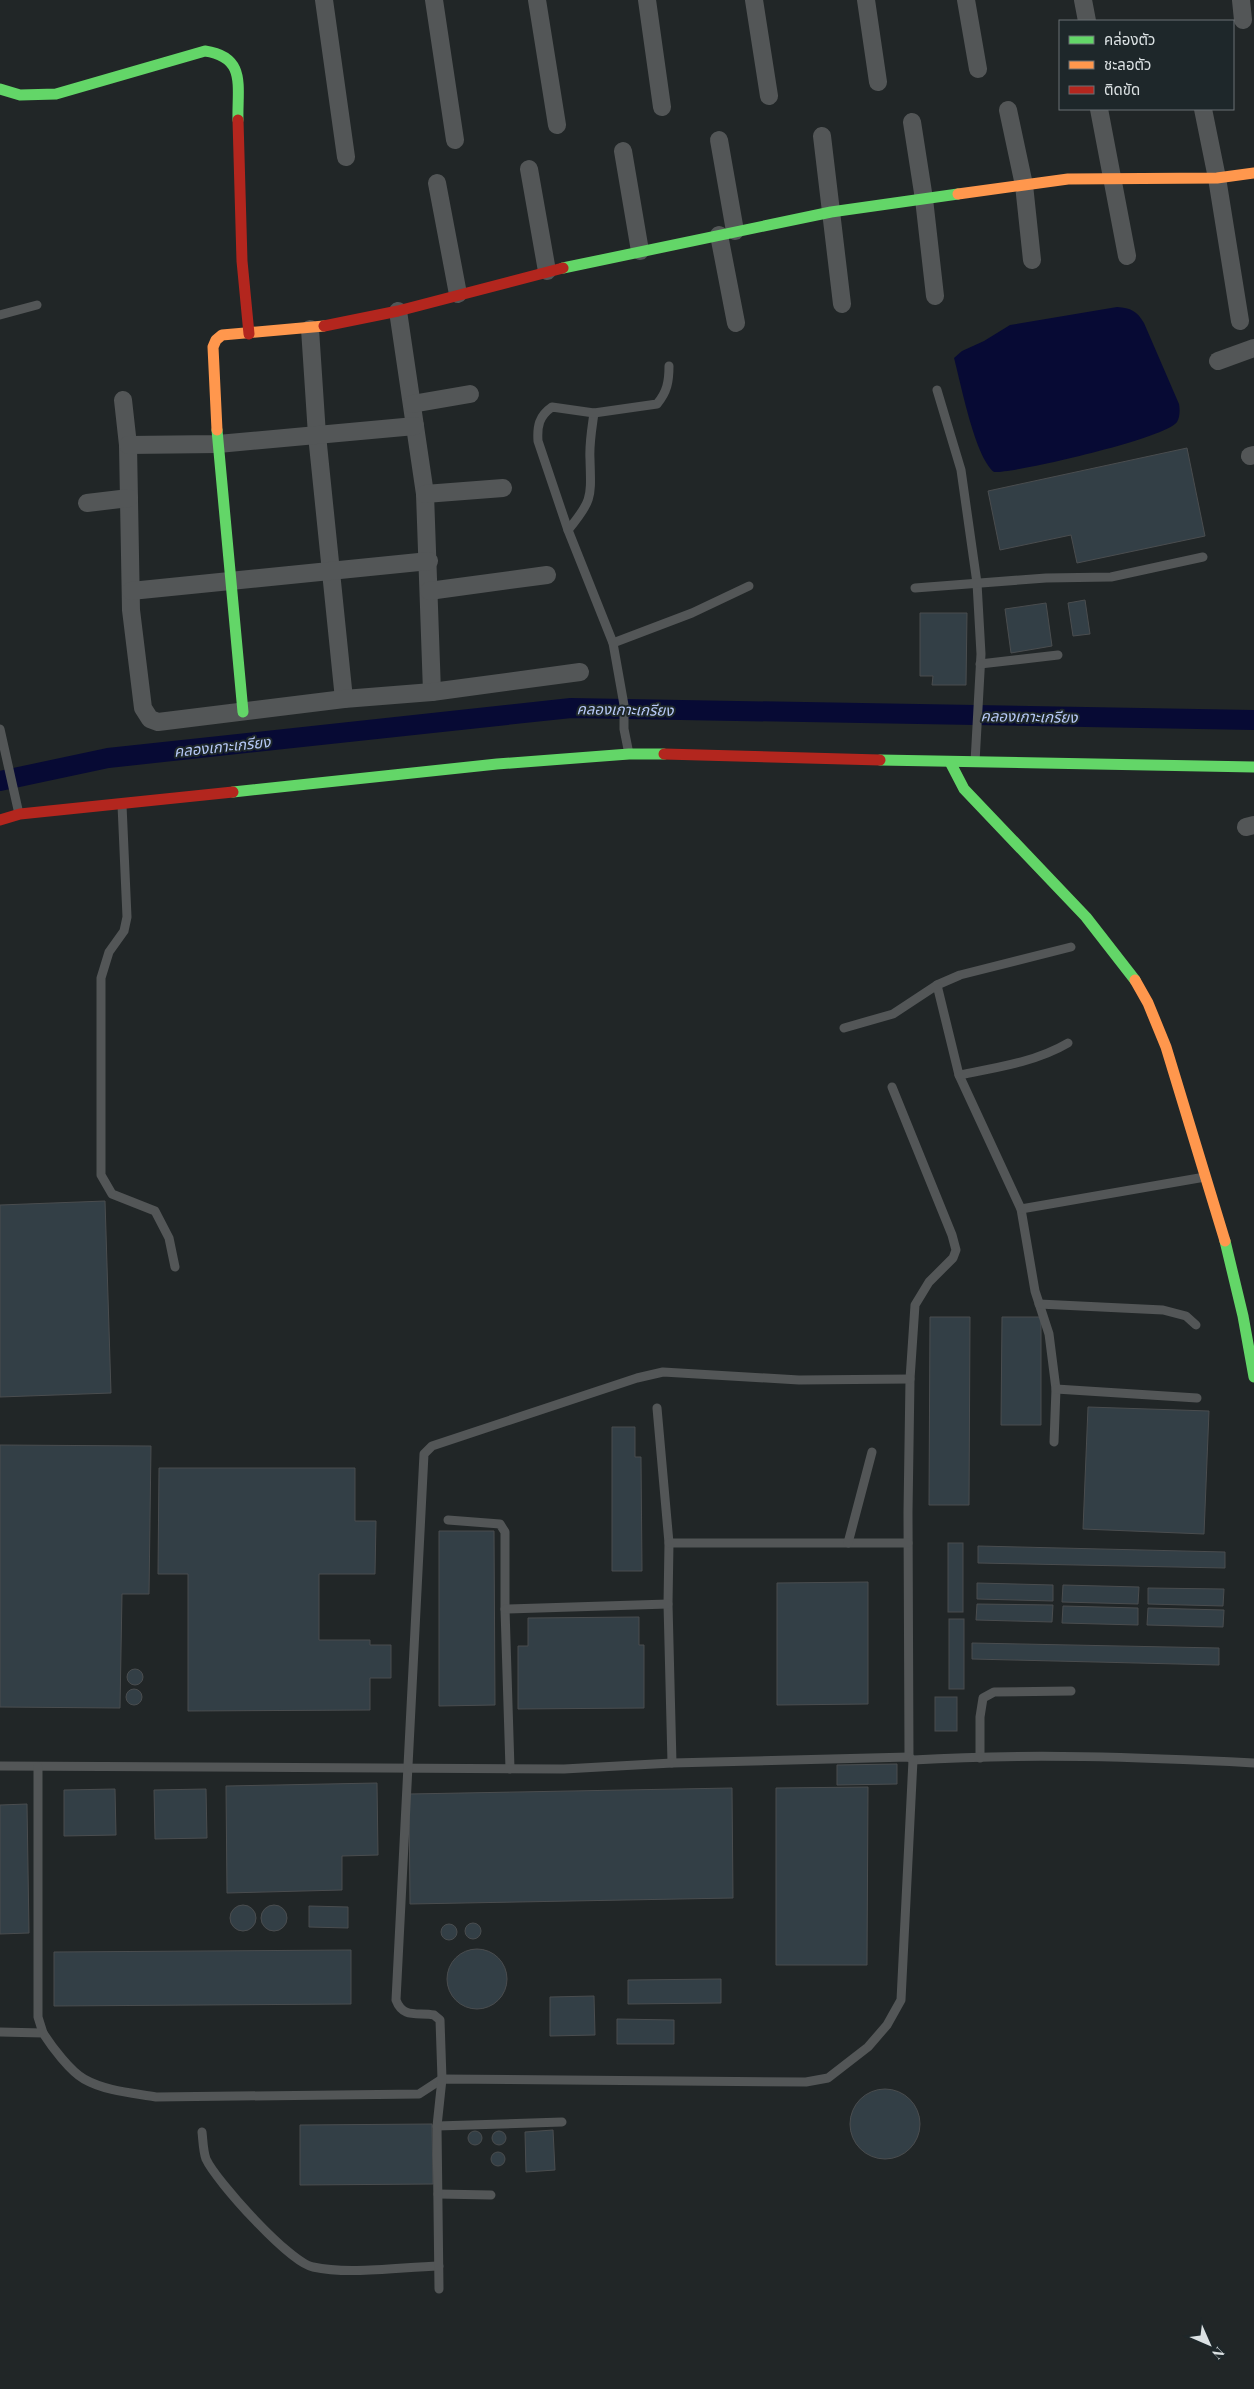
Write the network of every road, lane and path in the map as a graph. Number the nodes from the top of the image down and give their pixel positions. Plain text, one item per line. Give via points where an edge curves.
1 (324, 0) edge
2 (434, 0) edge
3 (537, 0) edge
4 (647, 0) edge
5 (754, 0) edge
6 (866, 0) edge
7 (966, 0) edge
8 (1083, 0) edge
9 (1241, 0) edge
10 (1087, 20) edge
11 (1243, 20) dead end
12 (978, 69) dead end
13 (878, 82) dead end
14 (0, 89) edge
15 (769, 96) dead end
16 (662, 107) dead end
17 (1008, 110) dead end
18 (1099, 110) edge
19 (1203, 110) edge
20 (912, 122) dead end
21 (557, 124) dead end
22 (822, 136) dead end
23 (455, 140) dead end
24 (719, 140) dead end
25 (623, 151) dead end
26 (346, 157) dead end
27 (529, 169) dead end
28 (1254, 173) edge
29 (1112, 178) junction
30 (1217, 178) junction
31 (437, 183) dead end
32 (1024, 185) junction
33 (924, 199) junction
34 (831, 212) junction
35 (727, 233) junction
36 (640, 251) junction
37 (1127, 256) dead end
38 (1032, 260) dead end
39 (547, 272) junction
40 (458, 294) junction
41 (935, 296) dead end
42 (842, 304) dead end
43 (37, 305) dead end
44 (398, 311) junction
45 (0, 315) edge
46 (1240, 321) dead end
47 (736, 323) dead end
48 (310, 329) junction
49 (249, 334) junction
50 (1254, 348) edge
51 (1218, 361) dead end
52 (669, 366) dead end
53 (937, 390) dead end
54 (470, 394) dead end
55 (123, 400) dead end
56 (412, 404) junction
57 (594, 413) junction
58 (415, 426) junction
59 (317, 434) junction
60 (218, 444) junction
61 (128, 445) junction
62 (503, 488) dead end
63 (425, 494) junction
64 (129, 498) junction
65 (87, 503) dead end
66 (568, 530) junction
67 (1203, 557) dead end
68 (429, 561) junction
69 (331, 569) junction
70 (547, 576) dead end
71 (231, 581) junction
72 (977, 583) junction
73 (749, 586) dead end
74 (915, 588) dead end
75 (429, 591) junction
76 (131, 592) junction
77 (613, 643) junction
78 (1058, 655) dead end
79 (980, 664) junction
80 (580, 672) dead end
81 (432, 692) junction
82 (344, 699) junction
83 (243, 712) junction
84 (0, 729) edge
85 (629, 754) junction
86 (950, 762) junction
87 (975, 762) junction
88 (1254, 767) edge
89 (122, 804) junction
90 (20, 814) junction
91 (0, 820) edge
92 (1072, 947) dead end
93 (937, 985) junction
94 (844, 1028) dead end
95 (1068, 1043) dead end
96 (959, 1074) junction
97 (892, 1087) dead end
98 (1207, 1177) junction
99 (1021, 1209) junction
100 (175, 1267) dead end
101 (1039, 1304) junction
102 (1196, 1326) dead end
103 (1254, 1377) edge
104 (910, 1379) junction
105 (1056, 1389) junction
106 (1197, 1398) dead end
107 (658, 1408) dead end
108 (1054, 1442) dead end
109 (872, 1452) dead end
110 (448, 1520) dead end
111 (669, 1543) junction
112 (908, 1543) junction
113 (848, 1544) junction
114 (668, 1604) junction
115 (504, 1609) junction
116 (1071, 1691) dead end
117 (980, 1758) junction
118 (911, 1759) junction
119 (672, 1762) junction
120 (1254, 1763) edge
121 (0, 1766) edge
122 (38, 1767) junction
123 (407, 1769) junction
124 (510, 1769) junction
125 (0, 2032) edge
126 (43, 2033) junction
127 (442, 2078) junction
128 (562, 2122) dead end
129 (437, 2126) junction
130 (202, 2132) dead end
131 (438, 2194) junction
132 (491, 2195) dead end
133 (439, 2266) junction
134 (439, 2289) dead end

1 - 26 street
2 - 23 street
3 - 21 street
4 - 16 street
5 - 15 street
6 - 13 street
7 - 12 street
8 - 10 street
9 - 11 street
14 - 49 street via 20,95 56,94 205,51 223,53 233,61 237,71 242,261
17 - 32 street
18 - 29 street
19 - 30 street
20 - 33 street
22 - 34 street
24 - 35 street
25 - 36 street
27 - 39 street
28 - 30 street
29 - 30 street
29 - 32 street
29 - 37 street
30 - 46 street
31 - 40 street
32 - 33 street
32 - 38 street
33 - 34 street
33 - 41 street
34 - 35 street
34 - 42 street
35 - 36 street
35 - 47 street
36 - 39 street
39 - 40 street
40 - 44 street
43 - 45 lane
44 - 48 street
44 - 56 street
48 - 49 street
48 - 59 street
49 - 60 street via 222,335 213,347
50 - 51 street
52 - 57 lane via 669,383 657,404
53 - 72 lane via 961,470
54 - 56 street
55 - 61 street
56 - 58 street
57 - 66 lane via 590,458 592,486 582,513
57 - 66 lane via 552,407 543,414 537,428 538,440
58 - 59 street
58 - 63 street
59 - 60 street
59 - 69 street
60 - 61 street
60 - 71 street
61 - 64 street
62 - 63 street
63 - 68 street
64 - 65 street
64 - 76 street
66 - 77 lane
67 - 72 lane via 1111,577
68 - 69 street
68 - 75 street
69 - 71 street
69 - 82 street
70 - 75 street
71 - 76 street
71 - 83 street
72 - 74 lane
72 - 79 lane
73 - 77 lane via 692,613
75 - 81 street
76 - 83 street via 133,630 146,715 158,722
77 - 85 lane
78 - 79 lane
79 - 87 lane
80 - 81 street
81 - 82 street
82 - 83 street
84 - 90 lane
85 - 86 street
85 - 89 street via 497,764
86 - 87 street
86 - 98 street via 964,789 1095,928 1123,962 1144,995 1178,1079
87 - 88 street
89 - 90 street
89 - 100 lane via 127,917 124,931 109,952 101,978 101,1175 112,1194 155,1211 170,1238
90 - 91 street
92 - 93 lane via 960,975
93 - 94 lane via 893,1014
93 - 96 lane
95 - 96 lane via 1006,1066
96 - 99 lane
97 - 104 lane via 956,1250 953,1258 929,1282 915,1305
98 - 99 lane
98 - 103 street via 1246,1319
99 - 101 lane
101 - 102 lane via 1163,1310 1186,1316
101 - 105 lane via 1049,1334
104 - 112 lane
104 - 123 lane via 799,1380 663,1372 432,1446 424,1454
105 - 106 lane
105 - 108 lane
107 - 111 lane
109 - 113 lane
110 - 115 lane via 500,1524 505,1532
111 - 113 lane
111 - 114 lane
112 - 113 lane
112 - 118 lane
114 - 115 lane
114 - 119 lane
115 - 124 lane
116 - 117 lane via 994,1692 983,1698
117 - 118 lane
117 - 120 lane via 1134,1757
118 - 119 lane
118 - 127 lane via 901,2000 888,2025 868,2047 828,2078 806,2082
119 - 124 lane
121 - 122 lane
122 - 123 lane
122 - 126 lane via 38,2018
123 - 124 lane
123 - 127 lane via 396,2000 404,2012 434,2015 440,2020
125 - 126 lane
126 - 127 lane via 52,2048 84,2079 122,2092 156,2096 419,2094
127 - 129 lane
128 - 129 lane
129 - 131 lane
130 - 133 lane via 206,2159 242,2206 282,2248 310,2267 330,2270
131 - 132 lane
131 - 133 lane
133 - 134 lane

